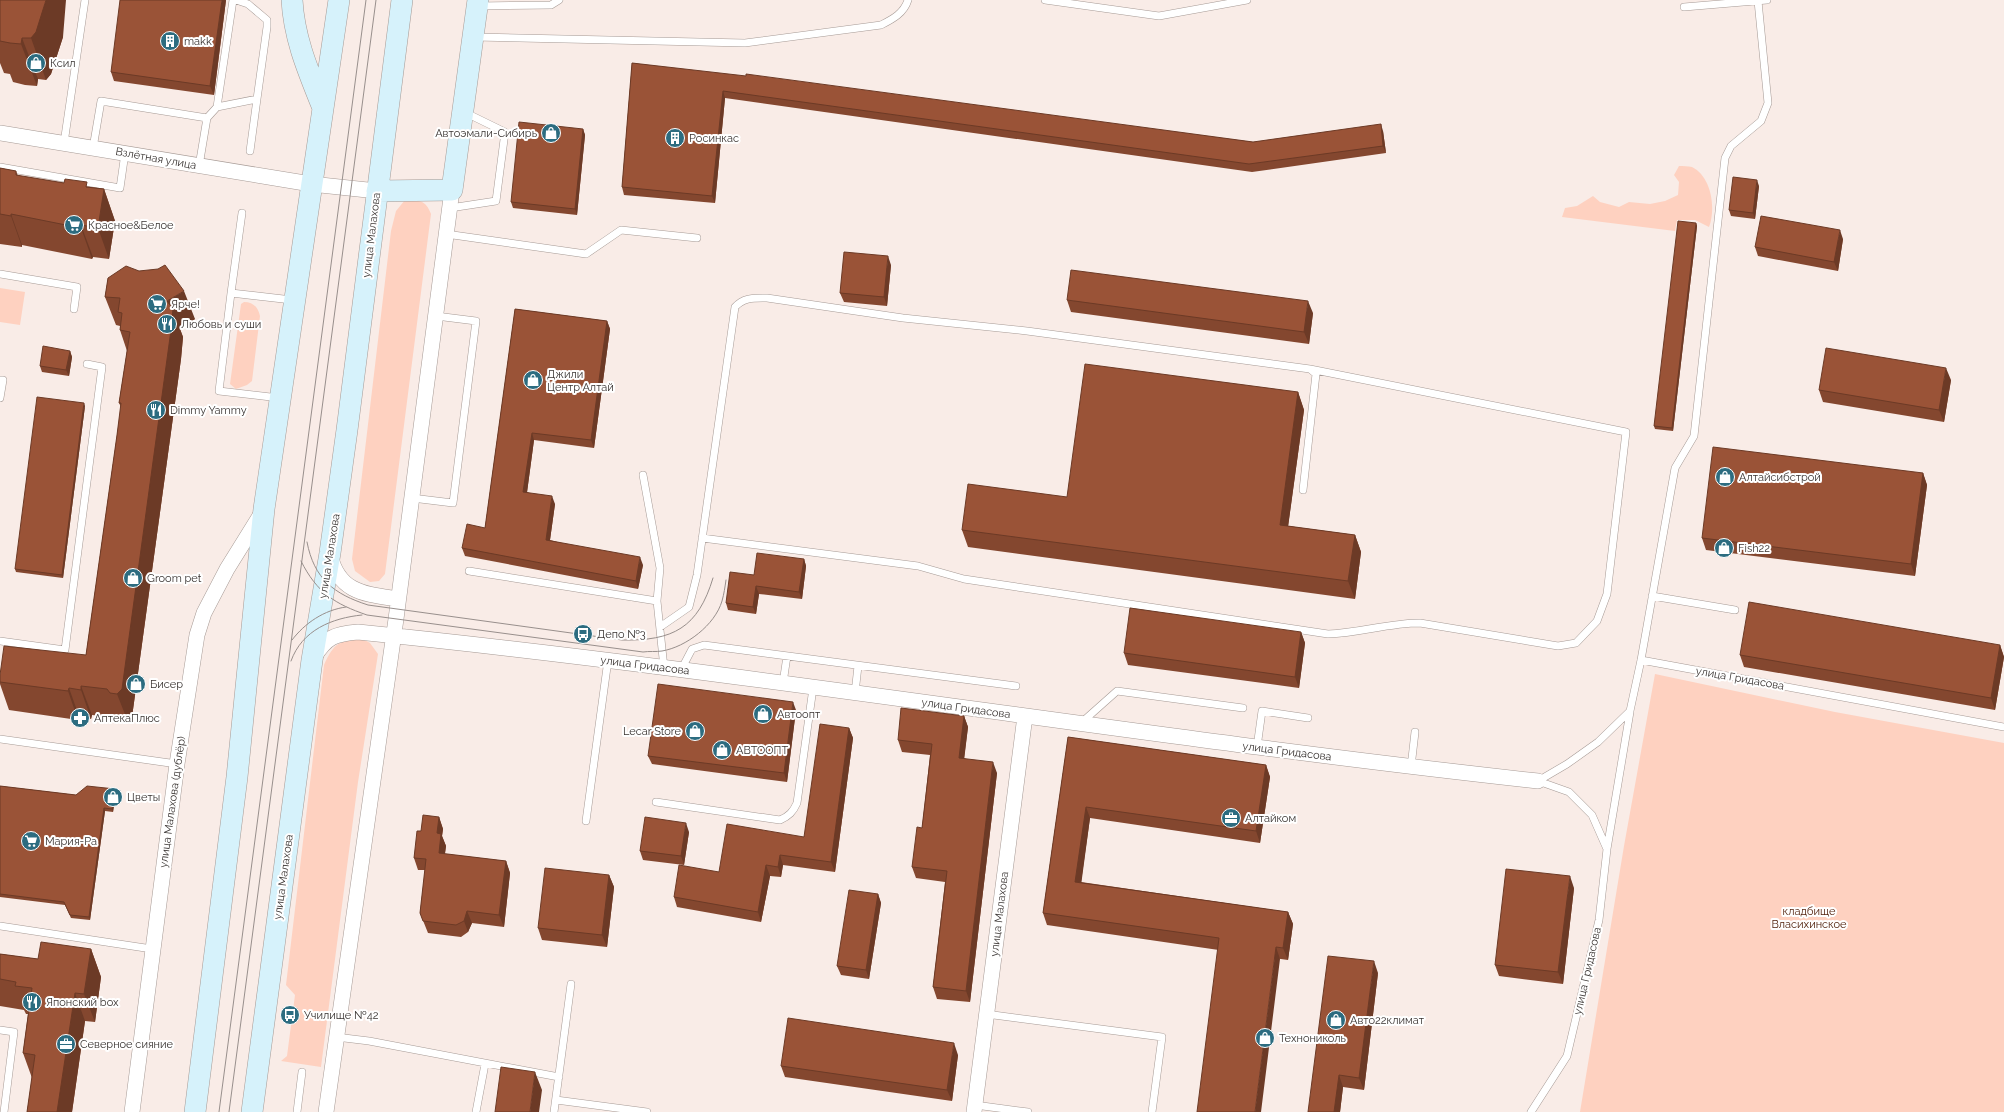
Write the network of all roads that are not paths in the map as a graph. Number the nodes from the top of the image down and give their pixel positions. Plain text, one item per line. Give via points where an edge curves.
1 (85, 0) edge
2 (233, 0) edge
3 (236, 0) edge
4 (292, 0) edge
5 (339, 0) edge
6 (402, 0) edge
7 (559, 0) edge
8 (908, 0) edge
9 (1045, 0) edge
10 (1247, 0) edge
11 (1767, 0) edge
12 (1758, 1) junction
13 (477, 3) edge
14 (1684, 8) dead end
15 (473, 36) junction
16 (257, 99) junction
17 (217, 107) junction
18 (323, 110) junction
19 (464, 111) junction
20 (207, 118) junction
21 (0, 133) edge
22 (64, 143) junction
23 (93, 148) junction
24 (250, 150) dead end
25 (125, 153) junction
26 (199, 166) junction
27 (0, 167) edge
28 (312, 184) junction
29 (377, 192) junction
30 (451, 199) junction
31 (242, 213) dead end
32 (446, 234) junction
33 (697, 238) dead end
34 (0, 274) edge
35 (232, 293) junction
36 (295, 300) junction
37 (74, 308) dead end
38 (436, 316) junction
39 (87, 364) dead end
40 (1310, 369) junction
41 (0, 380) edge
42 (0, 398) edge
43 (280, 398) junction
44 (643, 474) dead end
45 (1304, 490) dead end
46 (412, 498) junction
47 (264, 509) junction
48 (702, 538) junction
49 (330, 553) junction
50 (469, 570) dead end
51 (1652, 596) junction
52 (398, 599) junction
53 (657, 601) junction
54 (1734, 610) dead end
55 (660, 627) junction
56 (393, 635) junction
57 (0, 641) edge
58 (787, 656) junction
59 (312, 660) junction
60 (608, 660) junction
61 (1641, 660) junction
62 (858, 666) junction
63 (664, 668) junction
64 (681, 670) junction
65 (783, 683) junction
66 (1016, 686) dead end
67 (813, 688) junction
68 (855, 693) junction
69 (1243, 708) dead end
70 (1630, 711) junction
71 (1025, 716) junction
72 (1308, 718) dead end
73 (1080, 723) junction
74 (2004, 727) edge
75 (1415, 732) dead end
76 (0, 739) edge
77 (1257, 747) junction
78 (176, 764) junction
79 (1411, 767) junction
80 (1538, 781) junction
81 (656, 802) dead end
82 (586, 822) dead end
83 (1607, 849) junction
84 (0, 926) edge
85 (152, 949) junction
86 (571, 984) dead end
87 (986, 1014) junction
88 (0, 1030) edge
89 (336, 1037) junction
90 (485, 1064) junction
91 (302, 1072) dead end
92 (559, 1077) junction
93 (556, 1100) junction
94 (974, 1108) edge
95 (4, 1112) edge
96 (132, 1112) edge
97 (195, 1112) edge
98 (252, 1112) edge
99 (297, 1112) edge
100 (326, 1112) edge
101 (476, 1112) edge
102 (554, 1112) edge
103 (647, 1112) edge
104 (1028, 1112) edge
105 (1152, 1112) edge
106 (1531, 1112) edge

1 - 22 lane
2 - 17 lane
3 - 16 lane via 248,4 267,20
4 - 18 main road via 300,51
5 - 18 main road
6 - 29 main road, улица Малахова
7 - 13 lane via 551,5
8 - 15 lane via 897,17 882,25 745,43
9 - 10 lane via 1159,16
11 - 12 lane
12 - 14 lane
12 - 51 lane via 1768,103 1761,121 1731,146 1725,158 1694,436 1675,468
13 - 15 main road
15 - 19 main road
16 - 17 lane
16 - 24 lane
17 - 20 lane
18 - 28 main road
19 - 30 main road
19 - 30 lane via 505,132 496,201
20 - 23 lane via 100,101
20 - 26 lane
21 - 22 street, Взлётная улица
22 - 23 street, Взлётная улица
23 - 25 street, Взлётная улица
25 - 26 street, Взлётная улица
25 - 27 lane via 120,188
26 - 28 street, Взлётная улица
28 - 29 street, Взлётная улица
28 - 36 main road
29 - 30 main road
29 - 49 main road, улица Малахова
30 - 32 street
31 - 35 lane
32 - 33 lane via 586,254 621,230
32 - 38 street
34 - 37 lane via 77,287
35 - 36 lane
35 - 43 lane via 219,391
36 - 43 main road
38 - 46 street
38 - 46 lane via 476,321 453,503
39 - 57 lane via 102,367 65,650
40 - 45 lane via 1316,374
40 - 48 lane via 903,318 767,298 750,298 740,301 735,307
40 - 48 lane via 1626,432 1607,594 1597,621 1576,643 1558,646 1420,623 1397,623 1349,633 1328,634 964,579 918,566
41 - 42 lane via 3,380
43 - 47 main road
44 - 53 lane via 660,568
46 - 52 street
47 - 78 street, улица Малахова (дублёр) via 231,562 204,613 192,658
47 - 97 main road via 237,777
48 - 55 lane via 689,607
49 - 52 street via 332,565 347,586 363,594
49 - 59 main road, улица Малахова
50 - 53 lane
51 - 54 lane
51 - 61 lane
52 - 56 street
53 - 55 lane
55 - 63 lane
56 - 59 street, улица Гридасова via 358,632 332,636
56 - 60 street, улица Гридасова
56 - 89 street
58 - 62 lane
58 - 64 lane via 704,645 692,649
58 - 65 lane
59 - 98 main road, улица Малахова
60 - 63 street, улица Гридасова
60 - 82 lane
61 - 70 lane
61 - 74 lane, улица Гридасова
62 - 66 lane
62 - 68 lane
63 - 64 street, улица Гридасова
64 - 65 street, улица Гридасова
65 - 67 street, улица Гридасова
67 - 68 street, улица Гридасова
67 - 81 lane via 797,803 788,817 780,820
68 - 71 street, улица Гридасова
69 - 73 lane via 1117,691
70 - 80 lane via 1598,742
70 - 83 lane
71 - 73 street, улица Гридасова
71 - 87 street, улица Малахова
72 - 77 lane via 1262,711
73 - 77 street, улица Гридасова
75 - 79 lane
76 - 78 lane
77 - 79 street, улица Гридасова
78 - 85 street, улица Малахова (дублёр)
79 - 80 street, улица Гридасова
80 - 83 lane, улица Гридасова via 1569,792 1592,815
83 - 106 lane, улица Гридасова via 1599,920 1567,1056
84 - 85 lane
85 - 96 street, улица Малахова (дублёр)
86 - 92 lane
87 - 94 street, улица Малахова
87 - 105 lane via 1162,1037
88 - 95 lane via 14,1032
89 - 90 lane
89 - 100 street
90 - 92 lane
90 - 101 lane
91 - 99 lane
92 - 93 lane
93 - 102 lane
93 - 103 lane
94 - 104 lane

